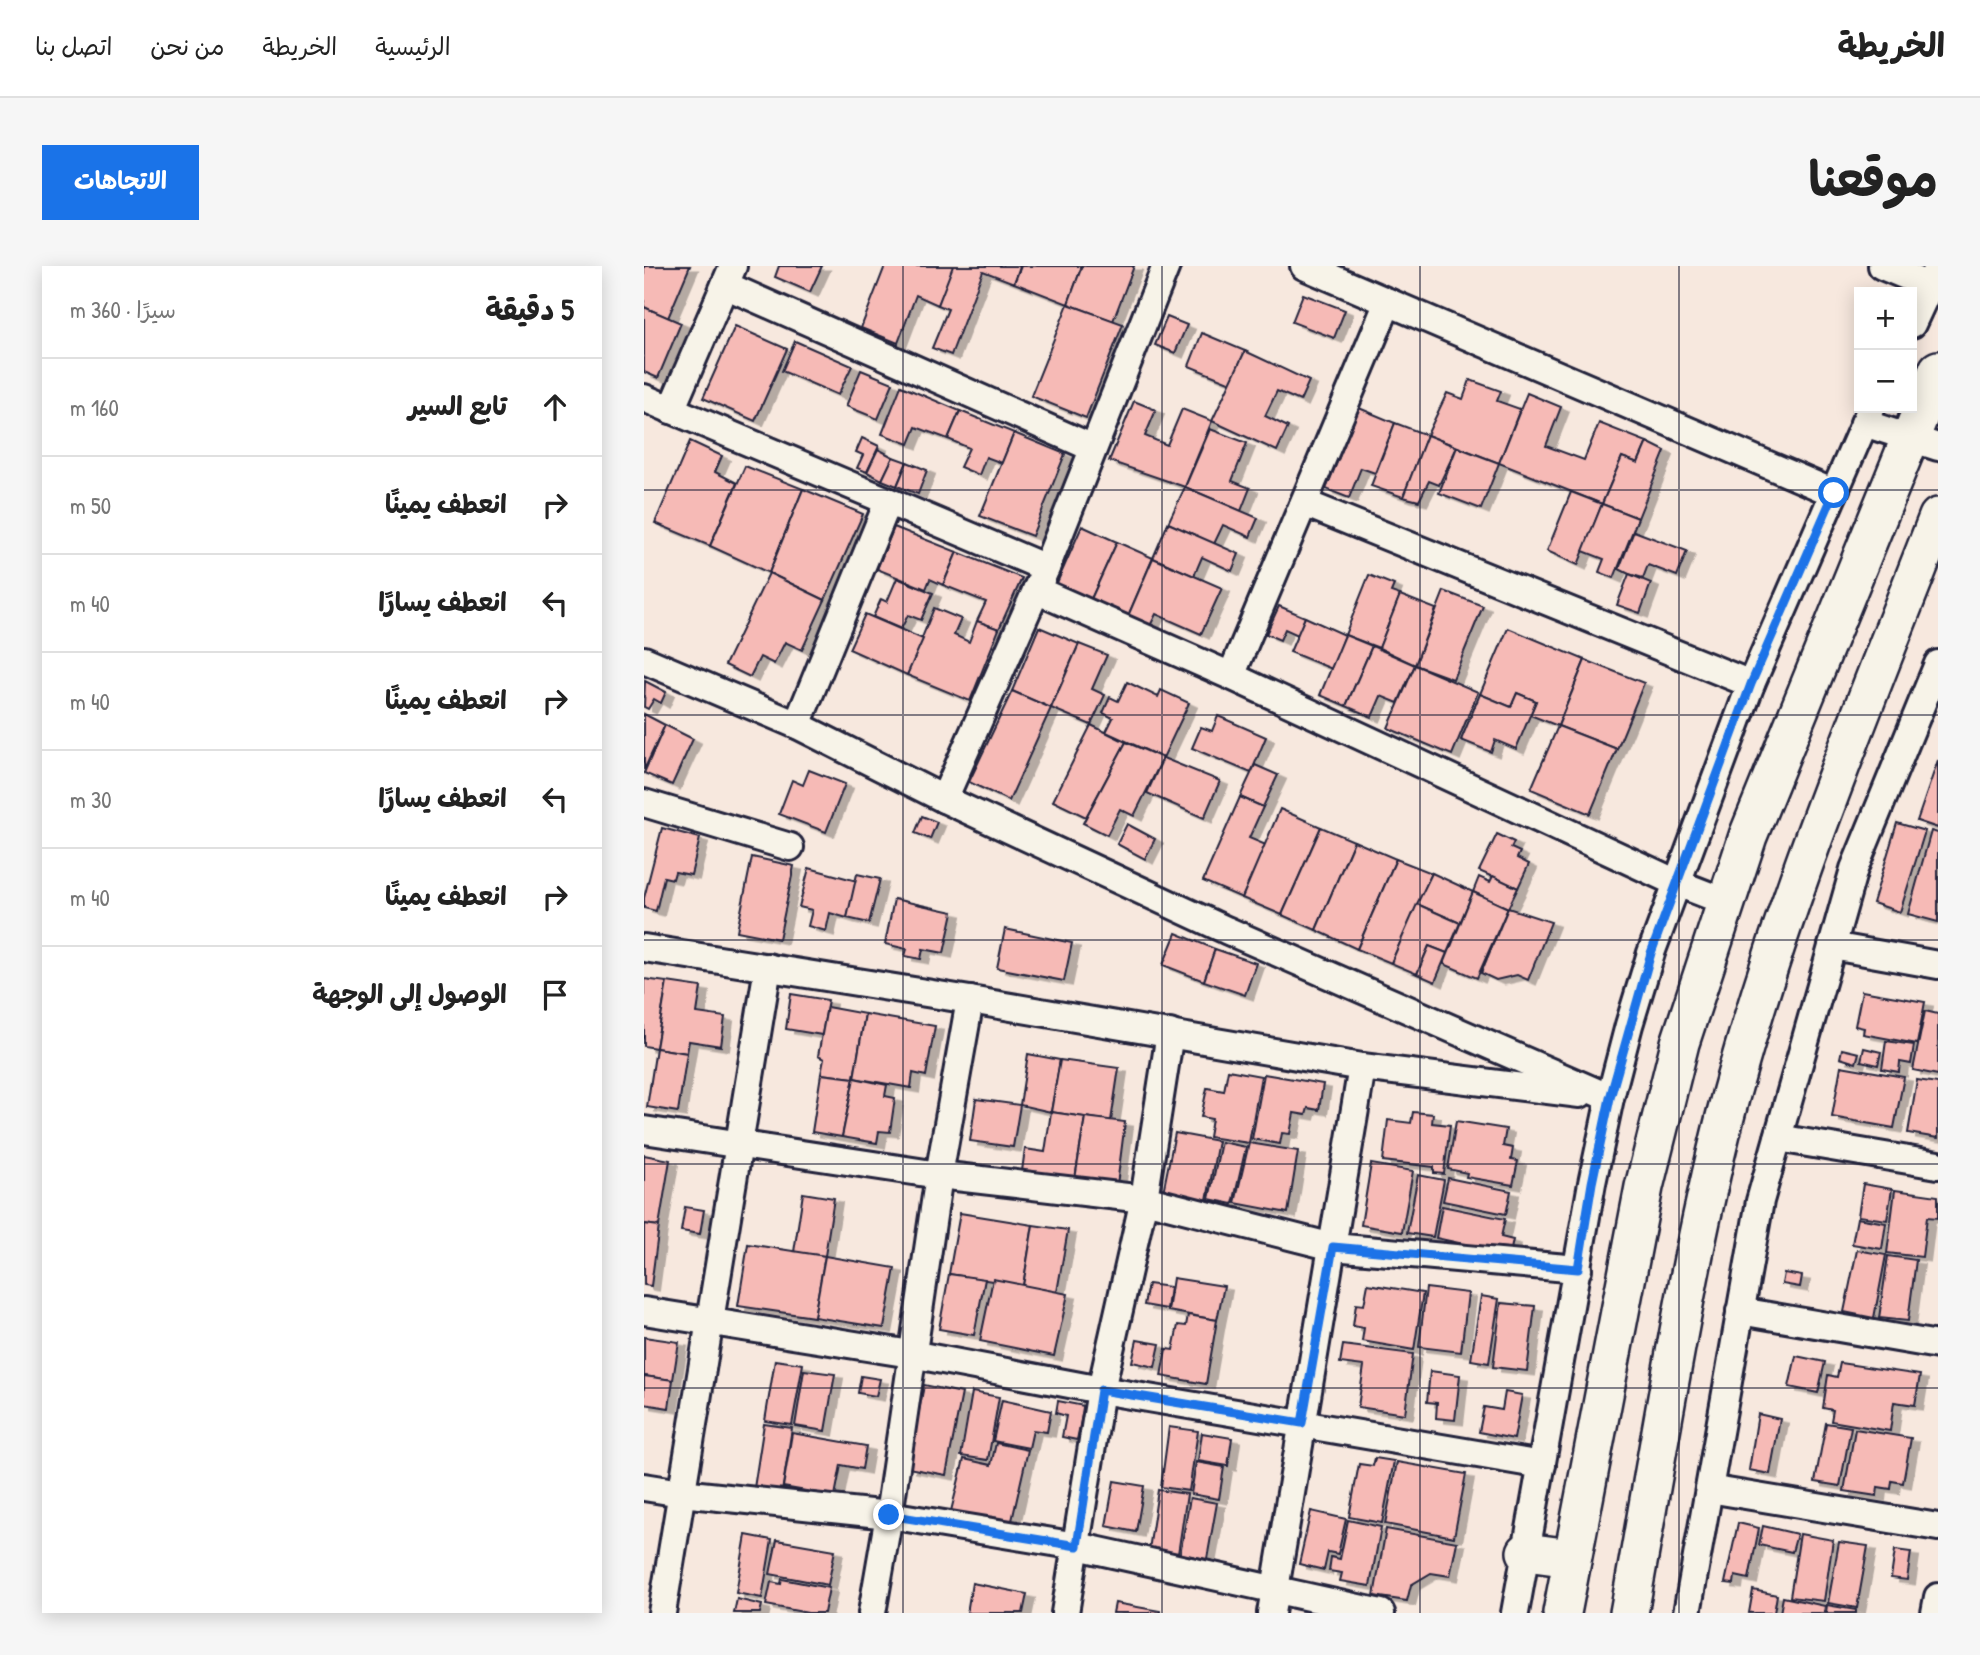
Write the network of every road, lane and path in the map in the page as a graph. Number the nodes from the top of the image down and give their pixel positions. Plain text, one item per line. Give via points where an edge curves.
1 (1166, 266) edge
2 (1304, 266) edge
3 (1882, 266) edge
4 (729, 276) edge
5 (1934, 277) edge
6 (1388, 302) junction
7 (1917, 313) edge
8 (1938, 370) edge
9 (644, 398) edge
10 (671, 410) junction
11 (1867, 415) edge
12 (1924, 442) edge
13 (1094, 448) junction
14 (1834, 493) junction
15 (888, 502) junction
16 (1304, 503) junction
17 (1938, 517) edge
18 (1041, 579) junction
19 (644, 660) edge
20 (1938, 664) edge
21 (1231, 676) junction
22 (1751, 684) junction
23 (1933, 691) edge
24 (797, 724) junction
25 (944, 799) junction
26 (644, 803) edge
27 (790, 847) dead end
28 (1677, 883) junction
29 (1726, 902) junction
30 (1832, 946) junction
31 (644, 948) edge
32 (1938, 965) edge
33 (768, 967) junction
34 (970, 1000) junction
35 (1170, 1033) junction
36 (1362, 1067) junction
37 (1610, 1098) junction
38 (644, 1130) edge
39 (1778, 1138) junction
40 (740, 1146) junction
41 (1938, 1165) edge
42 (939, 1175) junction
43 (1144, 1199) junction
44 (1333, 1247) junction
45 (1578, 1269) junction
46 (644, 1311) edge
47 (1740, 1311) junction
48 (709, 1321) junction
49 (1938, 1345) edge
50 (911, 1354) junction
51 (1101, 1390) junction
52 (1302, 1423) junction
53 (1542, 1465) junction
54 (644, 1487) edge
55 (1709, 1489) junction
56 (681, 1493) junction
57 (889, 1515) junction
58 (1938, 1527) edge
59 (1077, 1546) junction
60 (1526, 1552) junction
61 (1571, 1558) junction
62 (1938, 1597) edge
63 (1273, 1601) edge
64 (662, 1613) edge
65 (872, 1613) edge
66 (1065, 1613) edge
67 (1381, 1613) edge
68 (1515, 1613) edge
69 (1562, 1613) edge
70 (1629, 1613) edge
71 (1687, 1613) edge
72 (1935, 1613) edge

1 - 13 street
2 - 6 street
3 - 5 street
4 - 10 street
4 - 13 street
5 - 7 street
6 - 14 street
6 - 16 street
8 - 12 main road
9 - 10 street
10 - 15 street
11 - 12 street
11 - 14 street
12 - 29 main road via 1748,836
13 - 18 street
14 - 22 street
15 - 18 street
15 - 24 street
16 - 21 street
16 - 22 street
17 - 70 main road via 1806,857 1725,1118
18 - 21 street
18 - 25 street
19 - 24 street
20 - 23 street
21 - 28 street
22 - 28 street
23 - 30 street via 1854,869
24 - 25 street
25 - 37 street via 1226,930
26 - 27 street
28 - 29 street
28 - 37 street via 1647,965
29 - 61 main road via 1660,1114
30 - 32 street
30 - 39 street
31 - 33 street
33 - 34 street
33 - 40 street
34 - 35 street
34 - 42 street
35 - 36 street
35 - 43 street
36 - 37 street
36 - 44 street
37 - 45 street
38 - 40 street
39 - 41 street
39 - 47 street via 1760,1201
40 - 42 street
40 - 48 street
42 - 43 street
42 - 50 street
43 - 44 street
43 - 51 street
44 - 45 street
44 - 52 street
45 - 53 street
46 - 48 street
47 - 49 street
47 - 55 street
48 - 50 street
48 - 56 street
50 - 51 street
50 - 57 street
51 - 52 street
51 - 59 street
52 - 53 street
52 - 63 street
53 - 60 street
54 - 56 street
55 - 58 street
55 - 71 street
56 - 57 street
56 - 64 street
57 - 59 street
57 - 65 street
59 - 63 street
59 - 66 street
60 - 61 main road
60 - 68 street
61 - 69 main road
62 - 72 street
63 - 67 street

